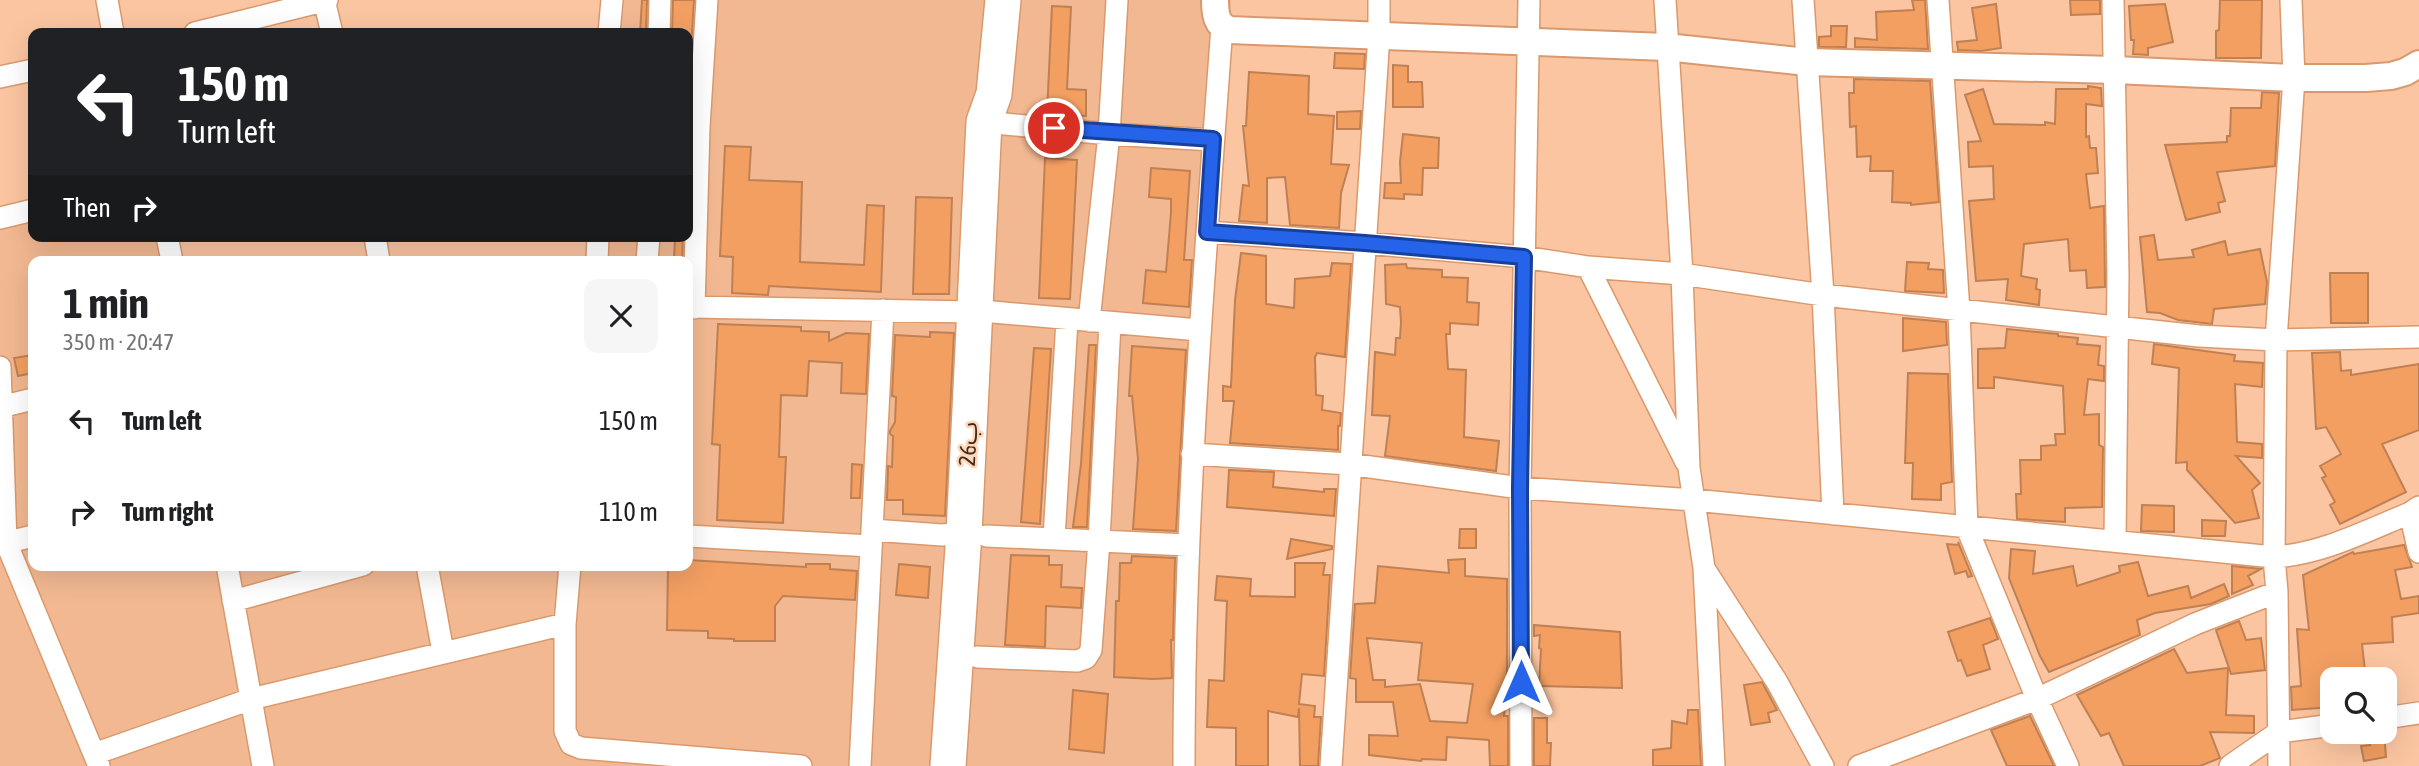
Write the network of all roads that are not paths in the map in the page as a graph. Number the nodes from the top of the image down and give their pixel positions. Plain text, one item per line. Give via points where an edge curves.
1 (107, 0) edge
2 (325, 0) edge
3 (612, 0) edge
4 (660, 0) edge
5 (707, 0) edge
6 (1003, 0) edge
7 (1117, 0) edge
8 (1215, 0) edge
9 (1379, 0) edge
10 (1529, 0) edge
11 (1665, 0) edge
12 (1802, 0) edge
13 (1938, 0) edge
14 (2113, 0) edge
15 (2291, 0) edge
16 (1222, 26) junction
17 (112, 28) edge
18 (215, 28) edge
19 (331, 28) edge
20 (609, 28) edge
21 (659, 28) edge
22 (1379, 35) junction
23 (1527, 42) junction
24 (1666, 47) junction
25 (1807, 62) junction
26 (2419, 64) edge
27 (1944, 66) junction
28 (2114, 70) junction
29 (28, 71) edge
30 (0, 77) edge
31 (2294, 78) junction
32 (992, 113) junction
33 (1109, 134) junction
34 (1213, 139) junction
35 (28, 211) edge
36 (0, 218) edge
37 (1207, 232) junction
38 (1365, 243) junction
39 (1524, 257) junction
40 (693, 263) edge
41 (1588, 267) junction
42 (1682, 274) junction
43 (1823, 295) junction
44 (693, 308) edge
45 (883, 310) junction
46 (1959, 311) junction
47 (983, 312) junction
48 (1089, 321) junction
49 (2118, 328) junction
50 (1199, 330) junction
51 (2419, 337) edge
52 (2276, 340) junction
53 (0, 367) edge
54 (28, 400) edge
55 (1, 406) edge
56 (1192, 454) junction
57 (1349, 464) junction
58 (1689, 468) junction
59 (1520, 488) junction
60 (1693, 500) junction
61 (2415, 510) edge
62 (1833, 514) junction
63 (1968, 528) junction
64 (975, 535) junction
65 (693, 536) edge
66 (28, 537) edge
67 (871, 538) junction
68 (1054, 538) junction
69 (1099, 541) junction
70 (2115, 541) junction
71 (3, 543) edge
72 (1188, 545) junction
73 (2419, 552) edge
74 (2274, 557) junction
75 (1704, 568) junction
76 (227, 571) edge
77 (341, 571) edge
78 (428, 571) edge
79 (569, 571) edge
80 (2277, 592) junction
81 (233, 601) junction
82 (565, 624) junction
83 (443, 652) junction
84 (977, 657) junction
85 (251, 698) junction
86 (2037, 699) junction
87 (2419, 713) edge
88 (2397, 716) edge
89 (2320, 726) edge
90 (2279, 732) junction
91 (604, 757) edge
92 (97, 760) edge
93 (263, 766) edge
94 (801, 766) edge
95 (860, 766) edge
96 (948, 766) edge
97 (971, 766) edge
98 (1184, 766) edge
99 (1331, 766) edge
100 (1521, 766) edge
101 (1714, 766) edge
102 (1823, 766) edge
103 (1859, 766) edge
104 (2068, 766) edge
105 (2230, 766) edge
106 (2279, 766) edge

1 - 17 street
2 - 18 street
2 - 19 street
3 - 20 street
4 - 21 street
5 - 40 street
6 - 32 highway, 26ب
7 - 33 street
8 - 16 street
9 - 22 street
10 - 23 street
11 - 24 street
12 - 25 street
13 - 27 street
14 - 28 street
15 - 31 street
16 - 22 street via 1230,30
16 - 34 street
22 - 23 street
22 - 38 street
23 - 24 street
23 - 39 street
24 - 25 street
24 - 42 street
25 - 27 street
25 - 43 street
26 - 31 street via 2392,76
27 - 28 street
27 - 46 street
28 - 31 street
28 - 49 street
29 - 30 street
31 - 52 street
32 - 33 street
32 - 47 highway, 26ب
33 - 34 street
33 - 48 street
34 - 37 street
35 - 36 street
37 - 38 street
37 - 50 street
38 - 39 street
38 - 57 street
39 - 41 street
39 - 59 street
41 - 42 street
41 - 58 street
42 - 43 street
42 - 58 street
43 - 46 street
43 - 62 street
44 - 45 street
45 - 47 street
45 - 67 street
46 - 49 street
46 - 63 street
47 - 48 street
47 - 64 highway, 26ب
48 - 50 street
48 - 68 street
48 - 69 street
49 - 52 street
49 - 70 street
50 - 56 street
51 - 52 street
52 - 74 street
53 - 55 street
54 - 55 street
55 - 71 street
56 - 57 street
56 - 72 street
57 - 59 street
57 - 99 street
58 - 60 street
59 - 60 street
59 - 100 street
60 - 62 street
60 - 75 street
61 - 73 street
61 - 74 street via 2326,547 2299,556
62 - 63 street
63 - 70 street
63 - 86 street
64 - 67 street
64 - 68 street
64 - 84 highway, 26ب
64 - 96 highway, 26ب
65 - 67 street
66 - 71 street
67 - 95 street
68 - 69 street
69 - 72 street
69 - 84 street via 1091,650 1086,658
70 - 74 street
71 - 92 street
72 - 98 street
74 - 80 street
75 - 101 street
75 - 102 street via 1777,682
76 - 81 street
77 - 81 street
78 - 83 street
79 - 82 street
80 - 86 street via 2195,624
80 - 90 street
81 - 85 street
82 - 83 street
82 - 91 street via 565,731 571,744
83 - 85 street
84 - 97 highway, 26ب
85 - 92 street
85 - 93 street
86 - 103 street
86 - 104 street
87 - 88 street
89 - 90 street
90 - 105 street
90 - 106 street
91 - 94 street

